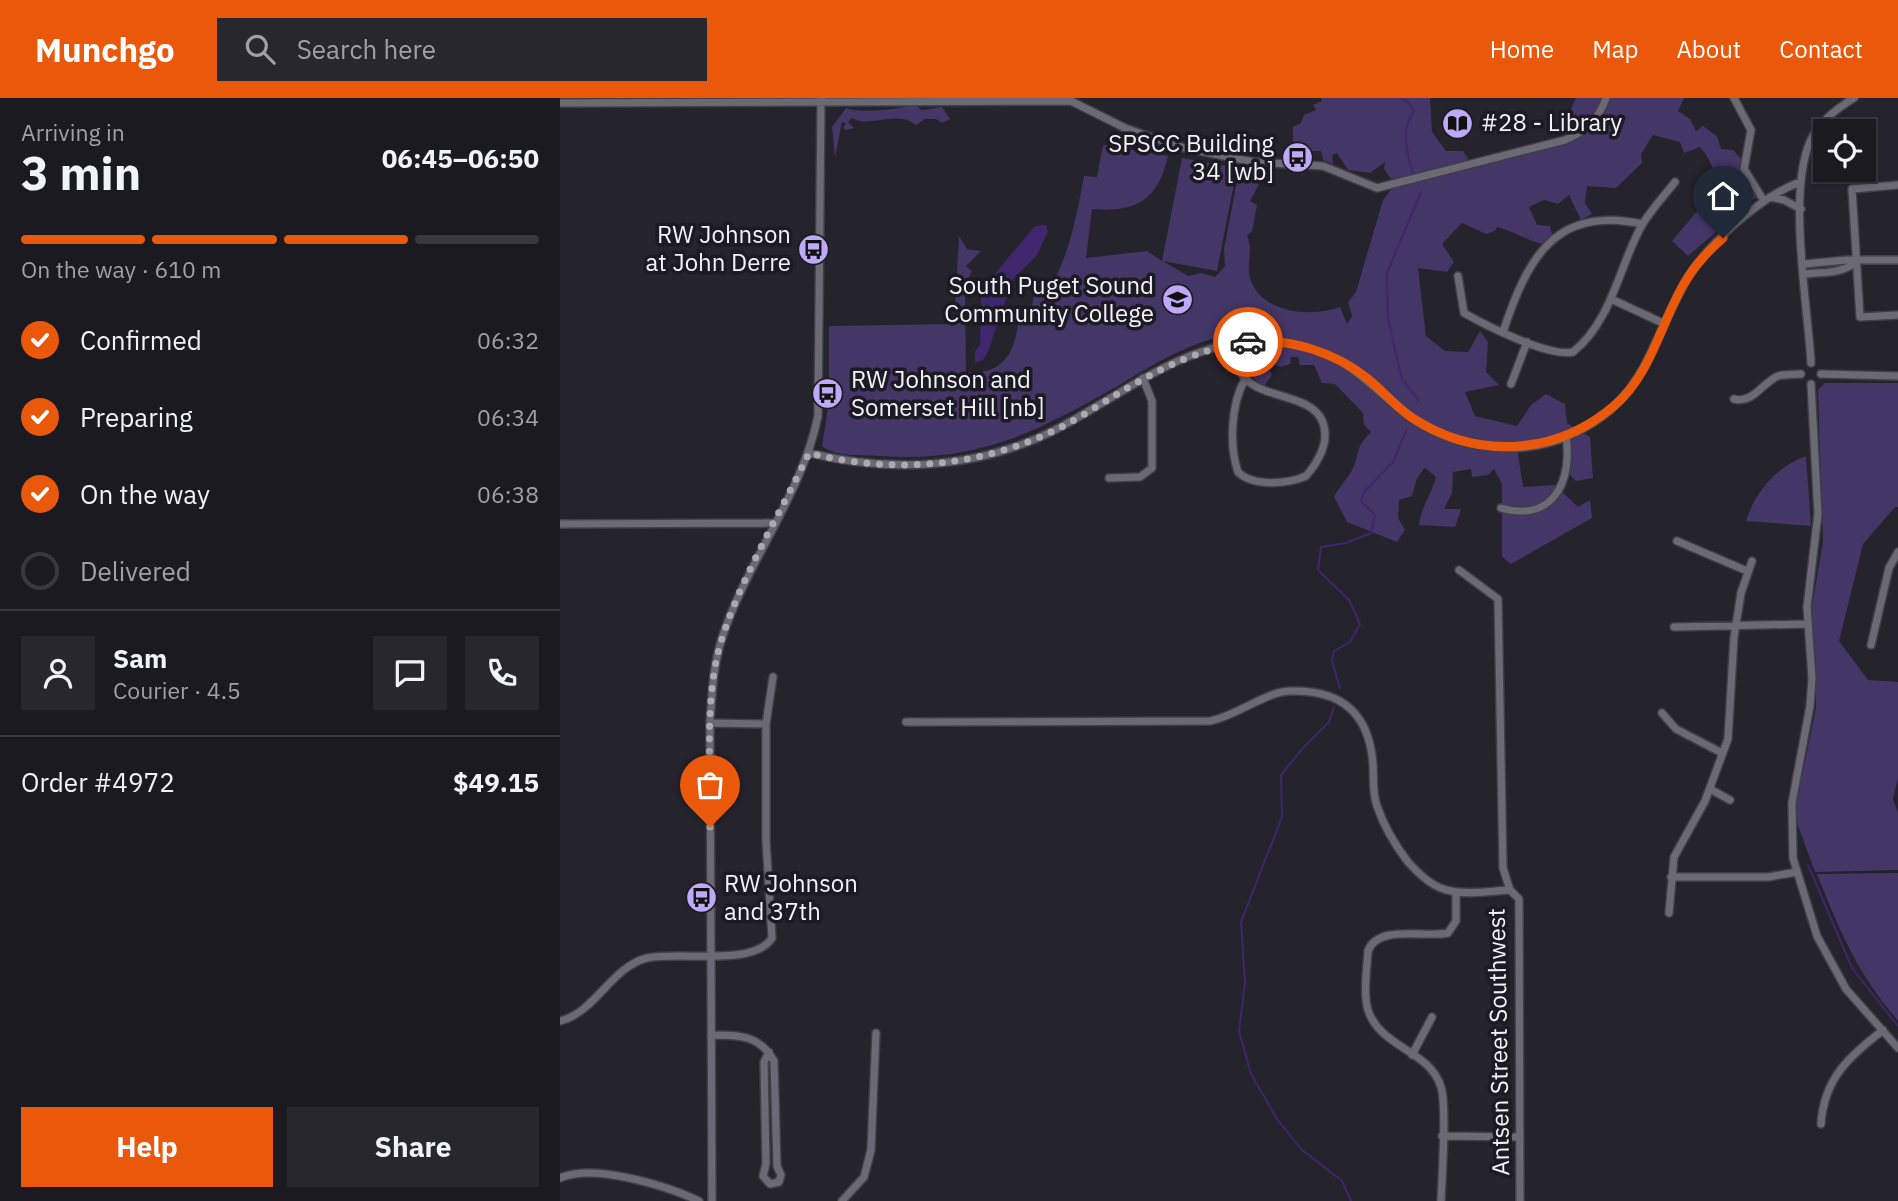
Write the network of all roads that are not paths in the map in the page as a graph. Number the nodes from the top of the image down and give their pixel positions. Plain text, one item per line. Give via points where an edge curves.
1 (1606, 98) edge
2 (1734, 98) edge
3 (1854, 98) edge
4 (958, 99) edge
5 (1028, 99) edge
6 (821, 100) edge
7 (1076, 100) edge
8 (560, 103) edge
9 (1675, 182) dead end
10 (1800, 182) junction
11 (1898, 185) edge
12 (1767, 199) junction
13 (1801, 209) junction
14 (1642, 224) junction
15 (1898, 260) edge
16 (1857, 261) junction
17 (1804, 264) junction
18 (1805, 274) junction
19 (1458, 275) dead end
20 (1611, 299) junction
21 (1898, 315) edge
22 (1665, 324) junction
23 (1503, 332) junction
24 (1527, 342) junction
25 (1230, 344) junction
26 (1811, 363) junction
27 (1801, 374) junction
28 (1821, 374) junction
29 (1898, 376) edge
30 (1143, 378) junction
31 (1245, 379) junction
32 (1511, 384) dead end
33 (1811, 384) junction
34 (1734, 399) dead end
35 (1566, 436) junction
36 (809, 453) junction
37 (1109, 478) dead end
38 (1501, 508) dead end
39 (776, 523) junction
40 (560, 524) edge
41 (1676, 541) dead end
42 (1898, 552) edge
43 (1752, 561) dead end
44 (1459, 570) dead end
45 (1747, 571) junction
46 (1806, 624) junction
47 (1736, 625) junction
48 (1674, 627) dead end
49 (1871, 645) dead end
50 (773, 677) dead end
51 (1662, 713) dead end
52 (906, 722) dead end
53 (709, 723) junction
54 (766, 724) junction
55 (1723, 753) junction
56 (1710, 789) junction
57 (1730, 800) dead end
58 (1797, 872) junction
59 (1671, 877) junction
60 (1510, 890) junction
61 (1456, 892) junction
62 (1669, 913) dead end
63 (710, 954) junction
64 (1432, 1017) dead end
65 (560, 1021) edge
66 (1883, 1030) junction
67 (876, 1033) dead end
68 (711, 1035) junction
69 (1898, 1048) edge
70 (769, 1052) junction
71 (1412, 1055) junction
72 (1821, 1124) dead end
73 (1442, 1136) junction
74 (1520, 1137) junction
75 (560, 1178) edge
76 (699, 1201) edge
77 (712, 1201) edge
78 (842, 1201) edge
79 (1441, 1201) edge
80 (1520, 1201) edge

1 - 7 street via 1597,118 1576,136 1377,188 1323,166 1253,162 1176,146 1125,128
2 - 12 street via 1751,130 1744,169
3 - 10 street via 1814,133
4 - 5 street
4 - 6 street
5 - 7 street
6 - 8 street
6 - 36 street via 820,378 818,416
9 - 14 street
10 - 12 street
10 - 13 street
11 - 16 street via 1852,189
12 - 13 street via 1784,200
12 - 22 street via 1694,267
13 - 17 street
14 - 20 street
14 - 23 street via 1619,219 1595,221 1544,246 1516,292
15 - 16 street
16 - 17 street
16 - 18 street via 1850,268
16 - 21 street via 1860,317
17 - 18 street
18 - 26 street
19 - 23 street via 1464,313
20 - 22 street
20 - 24 street via 1573,352 1561,353
22 - 35 street via 1655,350 1627,393 1598,419
23 - 24 street
24 - 32 street
25 - 30 street via 1199,352
25 - 31 street
25 - 35 street via 1268,341 1320,352 1368,379 1412,417 1463,442 1506,448
26 - 27 street
26 - 28 street
27 - 33 street
27 - 34 street via 1780,375 1754,395
28 - 29 street
28 - 33 street via 1818,382
30 - 36 street via 1054,430 985,457 952,463 888,464
30 - 37 street via 1152,401 1152,468 1140,477
31 - 31 street via 1317,413 1325,429 1325,443 1306,476 1257,481 1238,472 1234,407
33 - 46 street via 1818,514
35 - 38 street via 1567,472 1549,502 1525,512
36 - 39 street
39 - 40 street
39 - 53 street via 722,639
41 - 45 street
42 - 49 street via 1889,568
43 - 45 street
44 - 60 street, Antsen Street Southwest via 1497,599 1503,868
45 - 47 street
46 - 47 street
46 - 58 street via 1810,706 1790,833
47 - 48 street
47 - 55 street via 1728,739
50 - 54 street
51 - 55 street via 1676,729
52 - 61 street via 1210,721 1287,691 1322,694 1347,703 1359,718 1373,762 1376,806 1393,841 1422,876
53 - 54 street
53 - 63 street
54 - 63 street via 766,862 772,938 752,954
55 - 56 street
56 - 57 street
56 - 59 street via 1674,857
58 - 59 street via 1768,877
58 - 66 street via 1817,936 1846,989
59 - 62 street
60 - 61 street
60 - 74 street, Antsen Street Southwest via 1519,899
61 - 71 street via 1456,921 1448,933 1384,935 1367,951 1367,1007 1372,1020 1391,1043
63 - 65 street via 640,960 581,1012
63 - 68 street
64 - 71 street
66 - 69 street
66 - 72 street via 1836,1072 1824,1097
67 - 78 street via 871,1150 864,1177
68 - 70 street via 750,1037
68 - 77 street
70 - 70 street via 762,1176 770,1184 779,1182 781,1175 777,1166 776,1067
71 - 73 street via 1441,1086
73 - 74 street
73 - 79 street
74 - 80 street, Antsen Street Southwest
75 - 76 street via 586,1174 629,1178 660,1184

